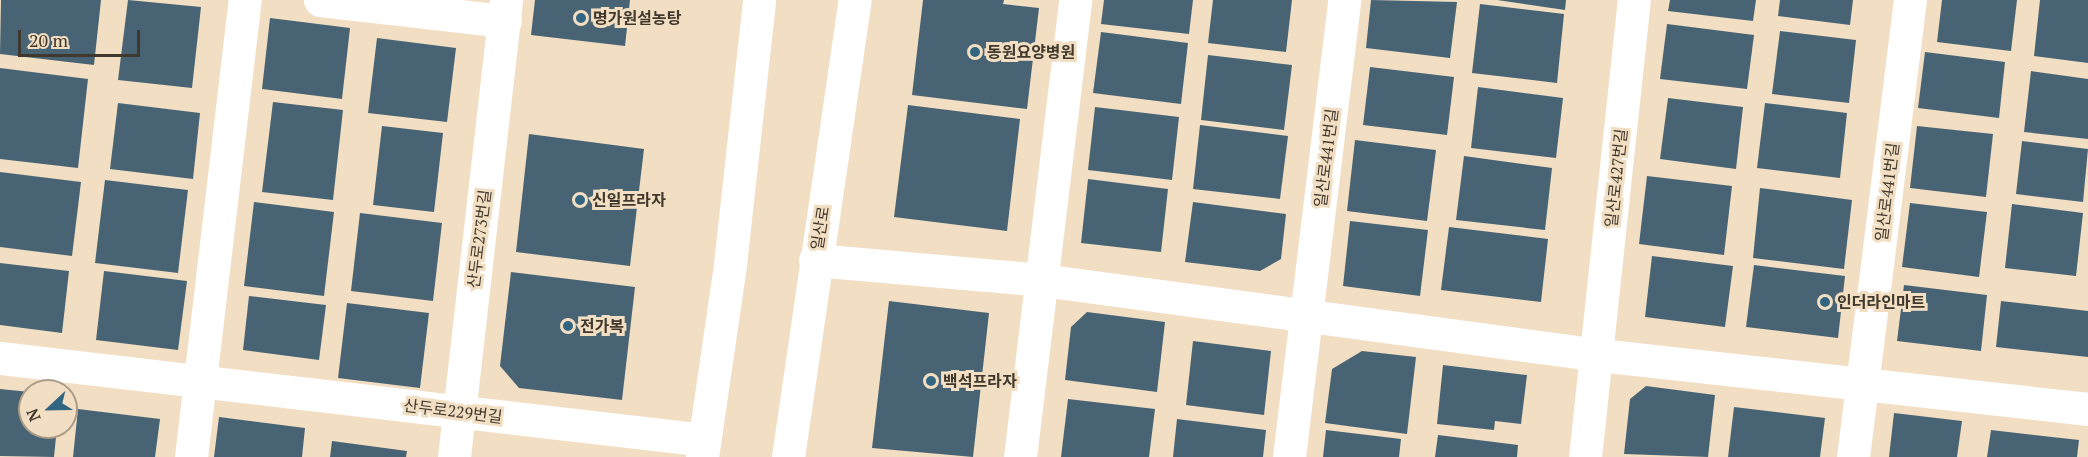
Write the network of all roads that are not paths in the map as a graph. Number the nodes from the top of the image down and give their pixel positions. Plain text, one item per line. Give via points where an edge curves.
1 (245, 0) edge
2 (320, 0) edge
3 (759, 0) edge
4 (855, 0) edge
5 (1075, 0) edge
6 (1344, 0) edge
7 (1634, 0) edge
8 (1910, 0) edge
9 (506, 11) edge
10 (815, 260) junction
11 (1042, 280) junction
12 (1308, 316) junction
13 (1599, 355) junction
14 (0, 358) edge
15 (201, 381) junction
16 (1863, 383) junction
17 (2088, 409) edge
18 (459, 412) junction
19 (703, 448) edge
20 (191, 457) edge
21 (454, 457) edge
22 (788, 457) edge
23 (1020, 457) edge
24 (1289, 457) edge
25 (1585, 457) edge
26 (1853, 457) edge

1 - 15 street
2 - 9 street, 산두로273번길
3 - 19 street via 730,264
4 - 10 street, 일산로
5 - 11 street
6 - 12 street, 일산로441번길
7 - 13 street, 일산로427번길
8 - 16 street, 일산로441번길
9 - 18 street, 산두로273번길
10 - 11 street
10 - 22 street, 일산로
11 - 12 street
11 - 23 street
12 - 13 street
12 - 24 street, 일산로441번길
13 - 16 street
13 - 25 street
14 - 15 street, 산두로229번길
15 - 18 street, 산두로229번길
15 - 20 street
16 - 17 street
16 - 26 street, 일산로441번길
18 - 19 street, 산두로229번길
18 - 21 street, 산두로273번길

